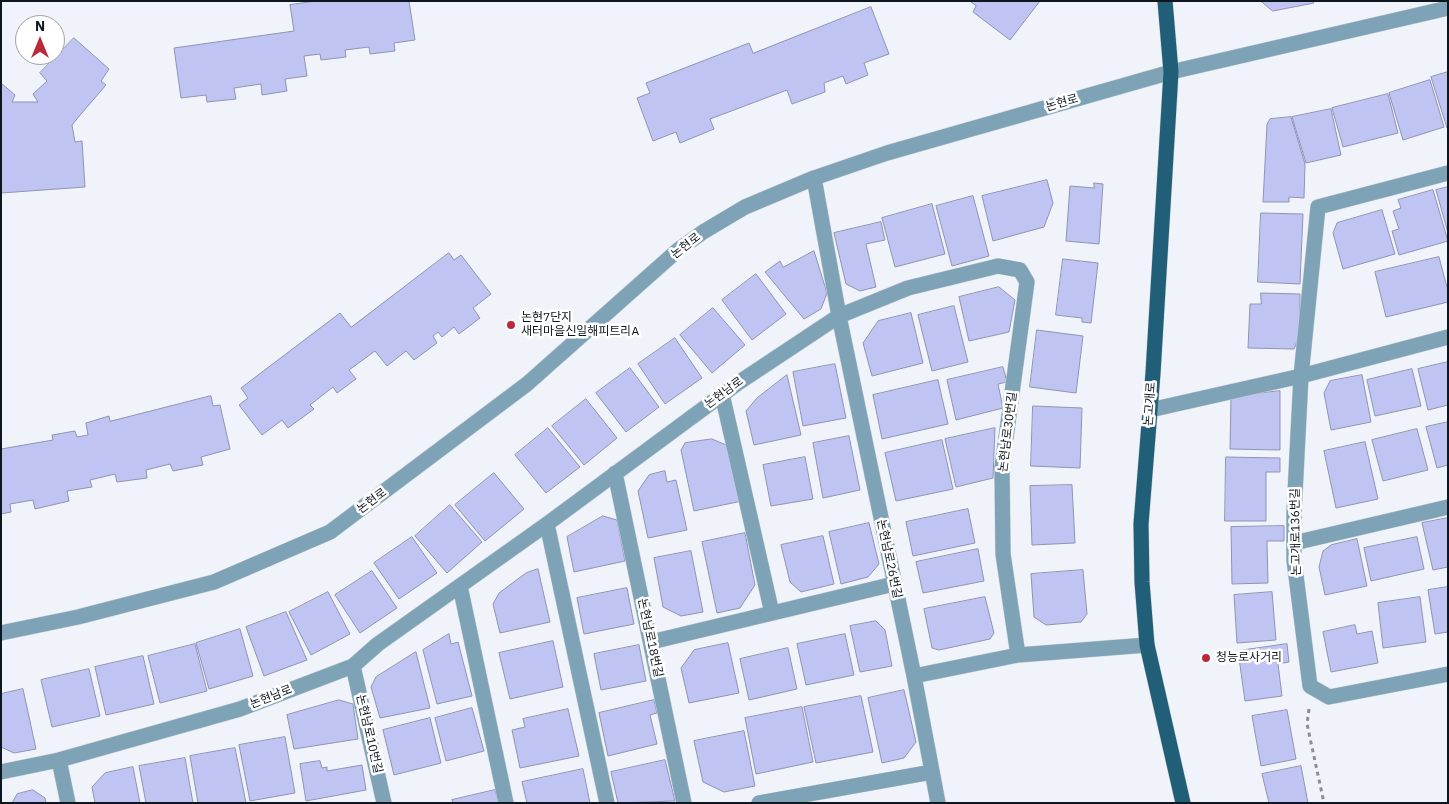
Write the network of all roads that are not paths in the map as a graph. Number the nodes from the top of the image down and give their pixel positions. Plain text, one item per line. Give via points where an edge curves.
1 (1165, 1) edge
2 (1448, 8) edge
3 (1171, 72) junction
4 (1448, 173) edge
5 (814, 178) junction
6 (1020, 270) joint
7 (839, 316) junction
8 (1448, 337) edge
9 (1302, 376) junction
10 (722, 394) junction
11 (1150, 410) junction
12 (615, 473) junction
13 (1448, 508) edge
14 (547, 524) junction
15 (1294, 544) junction
16 (894, 584) junction
17 (460, 586) junction
18 (772, 613) junction
19 (1, 633) edge
20 (651, 642) junction
21 (1147, 645) junction
22 (1018, 656) junction
23 (353, 666) junction
24 (1448, 674) edge
25 (914, 676) junction
26 (59, 760) junction
27 (1, 772) edge
28 (932, 772) junction
29 (68, 803) edge
30 (384, 803) edge
31 (506, 803) edge
32 (607, 803) edge
33 (684, 803) edge
34 (759, 803) edge
35 (938, 803) edge
36 (1183, 803) edge

1 - 3 main road, 논고개로
2 - 3 street, 논현로
3 - 5 street, 논현로 via 887,153
3 - 11 main road, 논고개로
4 - 9 street, 논고개로136번길 via 1318,207
5 - 7 street, 논현남로26번길
5 - 19 street, 논현로 via 744,207 678,250 527,384 330,532 214,582
6 - 7 street, 논현남로 via 998,266 908,288
6 - 22 street, 논현남로30번길 via 1027,282 1002,467 1003,554
7 - 10 street, 논현남로
7 - 16 street, 논현남로26번길
8 - 9 street
9 - 11 street
9 - 15 street, 논고개로136번길
10 - 12 street, 논현남로
10 - 18 street
11 - 21 main road, 논고개로 via 1141,524
12 - 14 street, 논현남로
12 - 20 street, 논현남로18번길
13 - 15 street
14 - 17 street, 논현남로
14 - 32 street
15 - 24 street, 논고개로136번길 via 1310,686 1328,697
16 - 18 street
16 - 25 street, 논현남로26번길
17 - 23 street, 논현남로 via 378,644
17 - 31 street
18 - 20 street
20 - 33 street, 논현남로18번길
21 - 22 street
21 - 36 main road, 논고개로
22 - 25 street
23 - 26 street, 논현남로 via 240,709
23 - 30 street, 논현남로10번길
25 - 28 street, 논현남로26번길
26 - 27 street, 논현남로
26 - 29 street
28 - 34 street
28 - 35 street, 논현남로26번길

